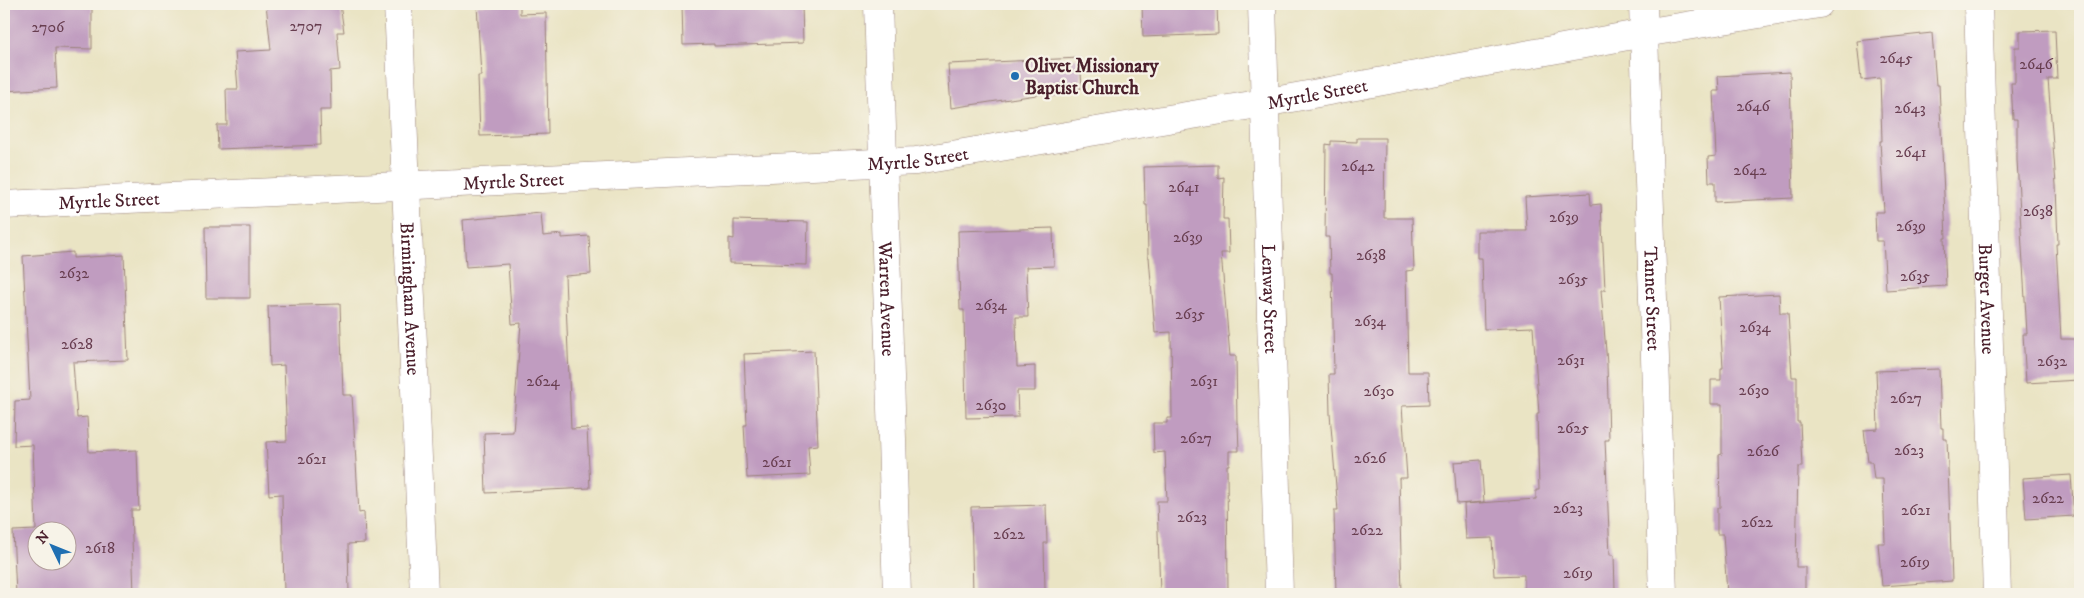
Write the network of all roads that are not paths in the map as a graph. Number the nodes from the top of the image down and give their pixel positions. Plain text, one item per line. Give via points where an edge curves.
1 (398, 4) edge
2 (878, 4) edge
3 (1262, 4) edge
4 (1643, 4) edge
5 (1819, 4) edge
6 (1978, 4) edge
7 (1644, 33) junction
8 (1264, 103) junction
9 (884, 163) junction
10 (405, 186) junction
11 (4, 205) edge
12 (424, 594) edge
13 (897, 594) edge
14 (1279, 594) edge
15 (1663, 594) edge
16 (1998, 594) edge

1 - 10 street, Birmingham Avenue
2 - 9 street, Warren Avenue
3 - 8 street, Lenway Street
4 - 7 street, Tanner Street
5 - 7 street, Myrtle Street
6 - 16 street, Burger Avenue
7 - 8 street, Myrtle Street
7 - 15 street, Tanner Street
8 - 9 street, Myrtle Street via 916,161
8 - 14 street, Lenway Street
9 - 10 street, Myrtle Street
9 - 13 street, Warren Avenue
10 - 11 street, Myrtle Street
10 - 12 street, Birmingham Avenue

